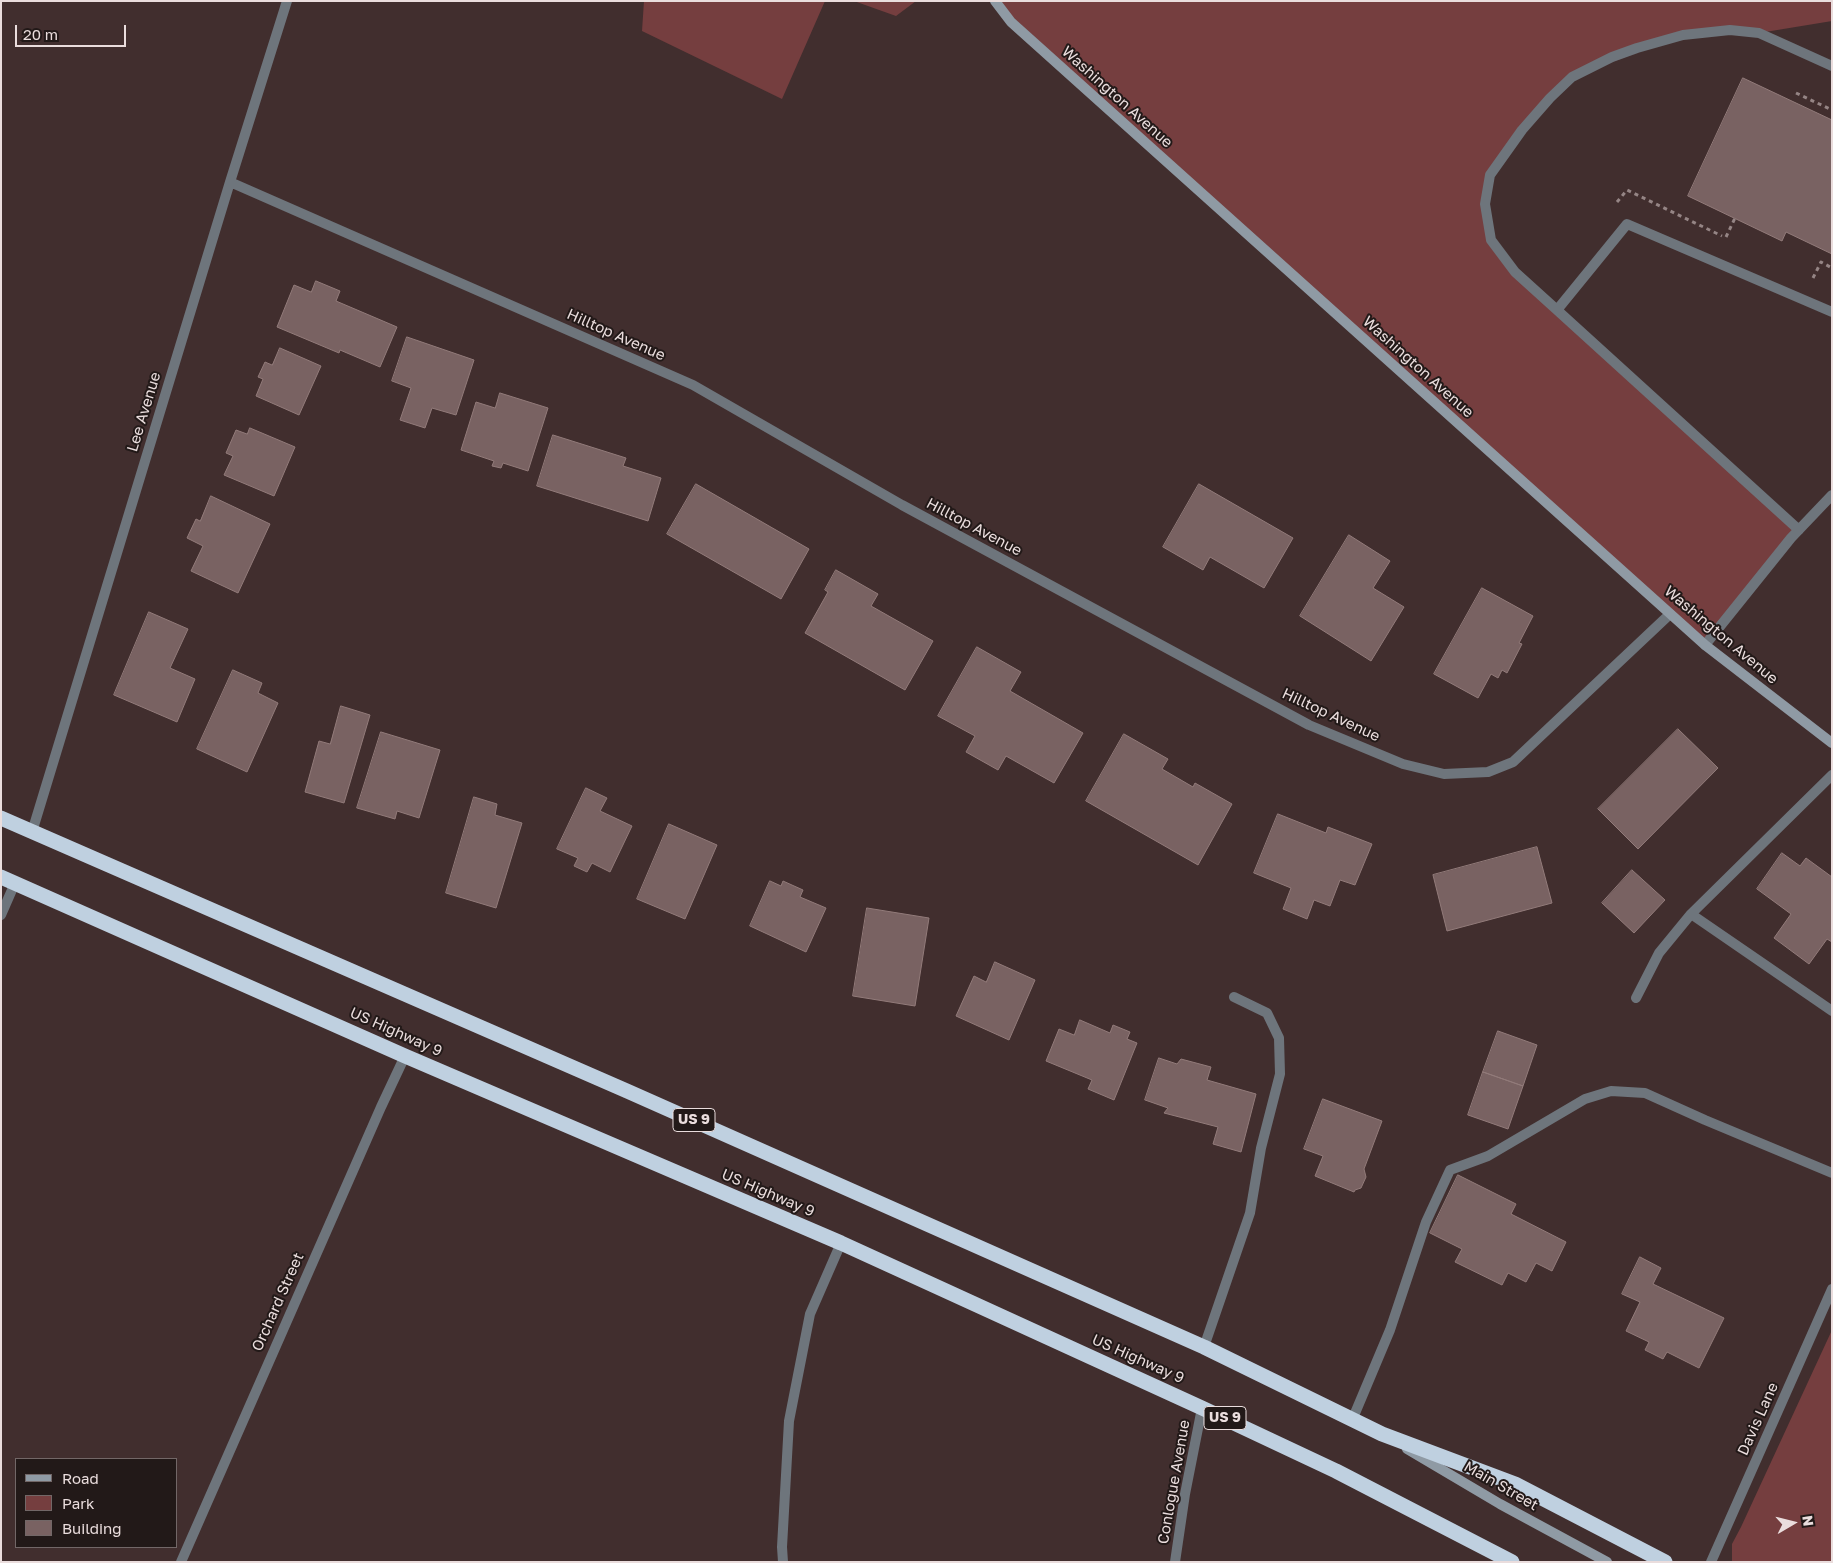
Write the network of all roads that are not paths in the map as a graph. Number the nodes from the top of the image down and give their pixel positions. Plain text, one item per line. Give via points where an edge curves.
1 (287, 1) edge
2 (995, 1) edge
3 (1832, 66) edge
4 (230, 182) junction
5 (1557, 310) junction
6 (1832, 312) edge
7 (1832, 496) edge
8 (1799, 530) junction
9 (1670, 614) junction
10 (1705, 645) junction
11 (1832, 744) edge
12 (1832, 775) edge
13 (1, 818) edge
14 (32, 832) junction
15 (8, 880) edge
16 (1691, 914) junction
17 (1, 915) edge
18 (1234, 997) dead end
19 (1636, 998) dead end
20 (1832, 1011) edge
21 (405, 1056) junction
22 (1832, 1173) edge
23 (840, 1243) junction
24 (1832, 1289) edge
25 (1204, 1347) junction
26 (1202, 1408) junction
27 (1353, 1418) junction
28 (1382, 1434) junction
29 (181, 1562) edge
30 (783, 1562) edge
31 (1175, 1562) edge
32 (1512, 1562) edge
33 (1606, 1562) edge
34 (1665, 1562) edge
35 (1711, 1562) edge

1 - 4 street, Lee Avenue
2 - 9 main road, Washington Avenue via 1011,22
3 - 5 street via 1758,33 1730,30 1683,35 1637,48 1572,77 1522,130 1490,175 1485,204 1491,240 1515,272
4 - 9 street, Hilltop Avenue via 692,385 902,506 1300,720 1404,764 1444,774 1488,772 1513,762
4 - 14 street, Lee Avenue
5 - 6 street via 1626,224
5 - 8 street
7 - 8 street
8 - 10 street
9 - 10 main road, Washington Avenue
10 - 11 main road, Washington Avenue
12 - 16 street
13 - 14 highway, US 9
14 - 25 highway, US 9
15 - 17 street
15 - 21 highway, US Highway 9 / US 9
16 - 19 street via 1659,954
16 - 20 street
18 - 25 street via 1267,1013 1279,1038 1280,1074 1261,1148 1250,1213
21 - 23 highway, US Highway 9 / US 9
21 - 29 street, Orchard Street
22 - 27 street via 1645,1093 1611,1092 1585,1099 1488,1156 1450,1170 1426,1222 1390,1330
23 - 26 highway, US Highway 9 / US 9
23 - 30 street via 810,1314 789,1421
24 - 35 street, Davis Lane
25 - 27 highway, US 9
26 - 31 street, Conlogue Avenue
26 - 32 highway, US Highway 9 / US 9 via 1336,1471
27 - 28 highway, US 9
28 - 33 main road, Main Street
28 - 34 highway, US 9 via 1515,1484

